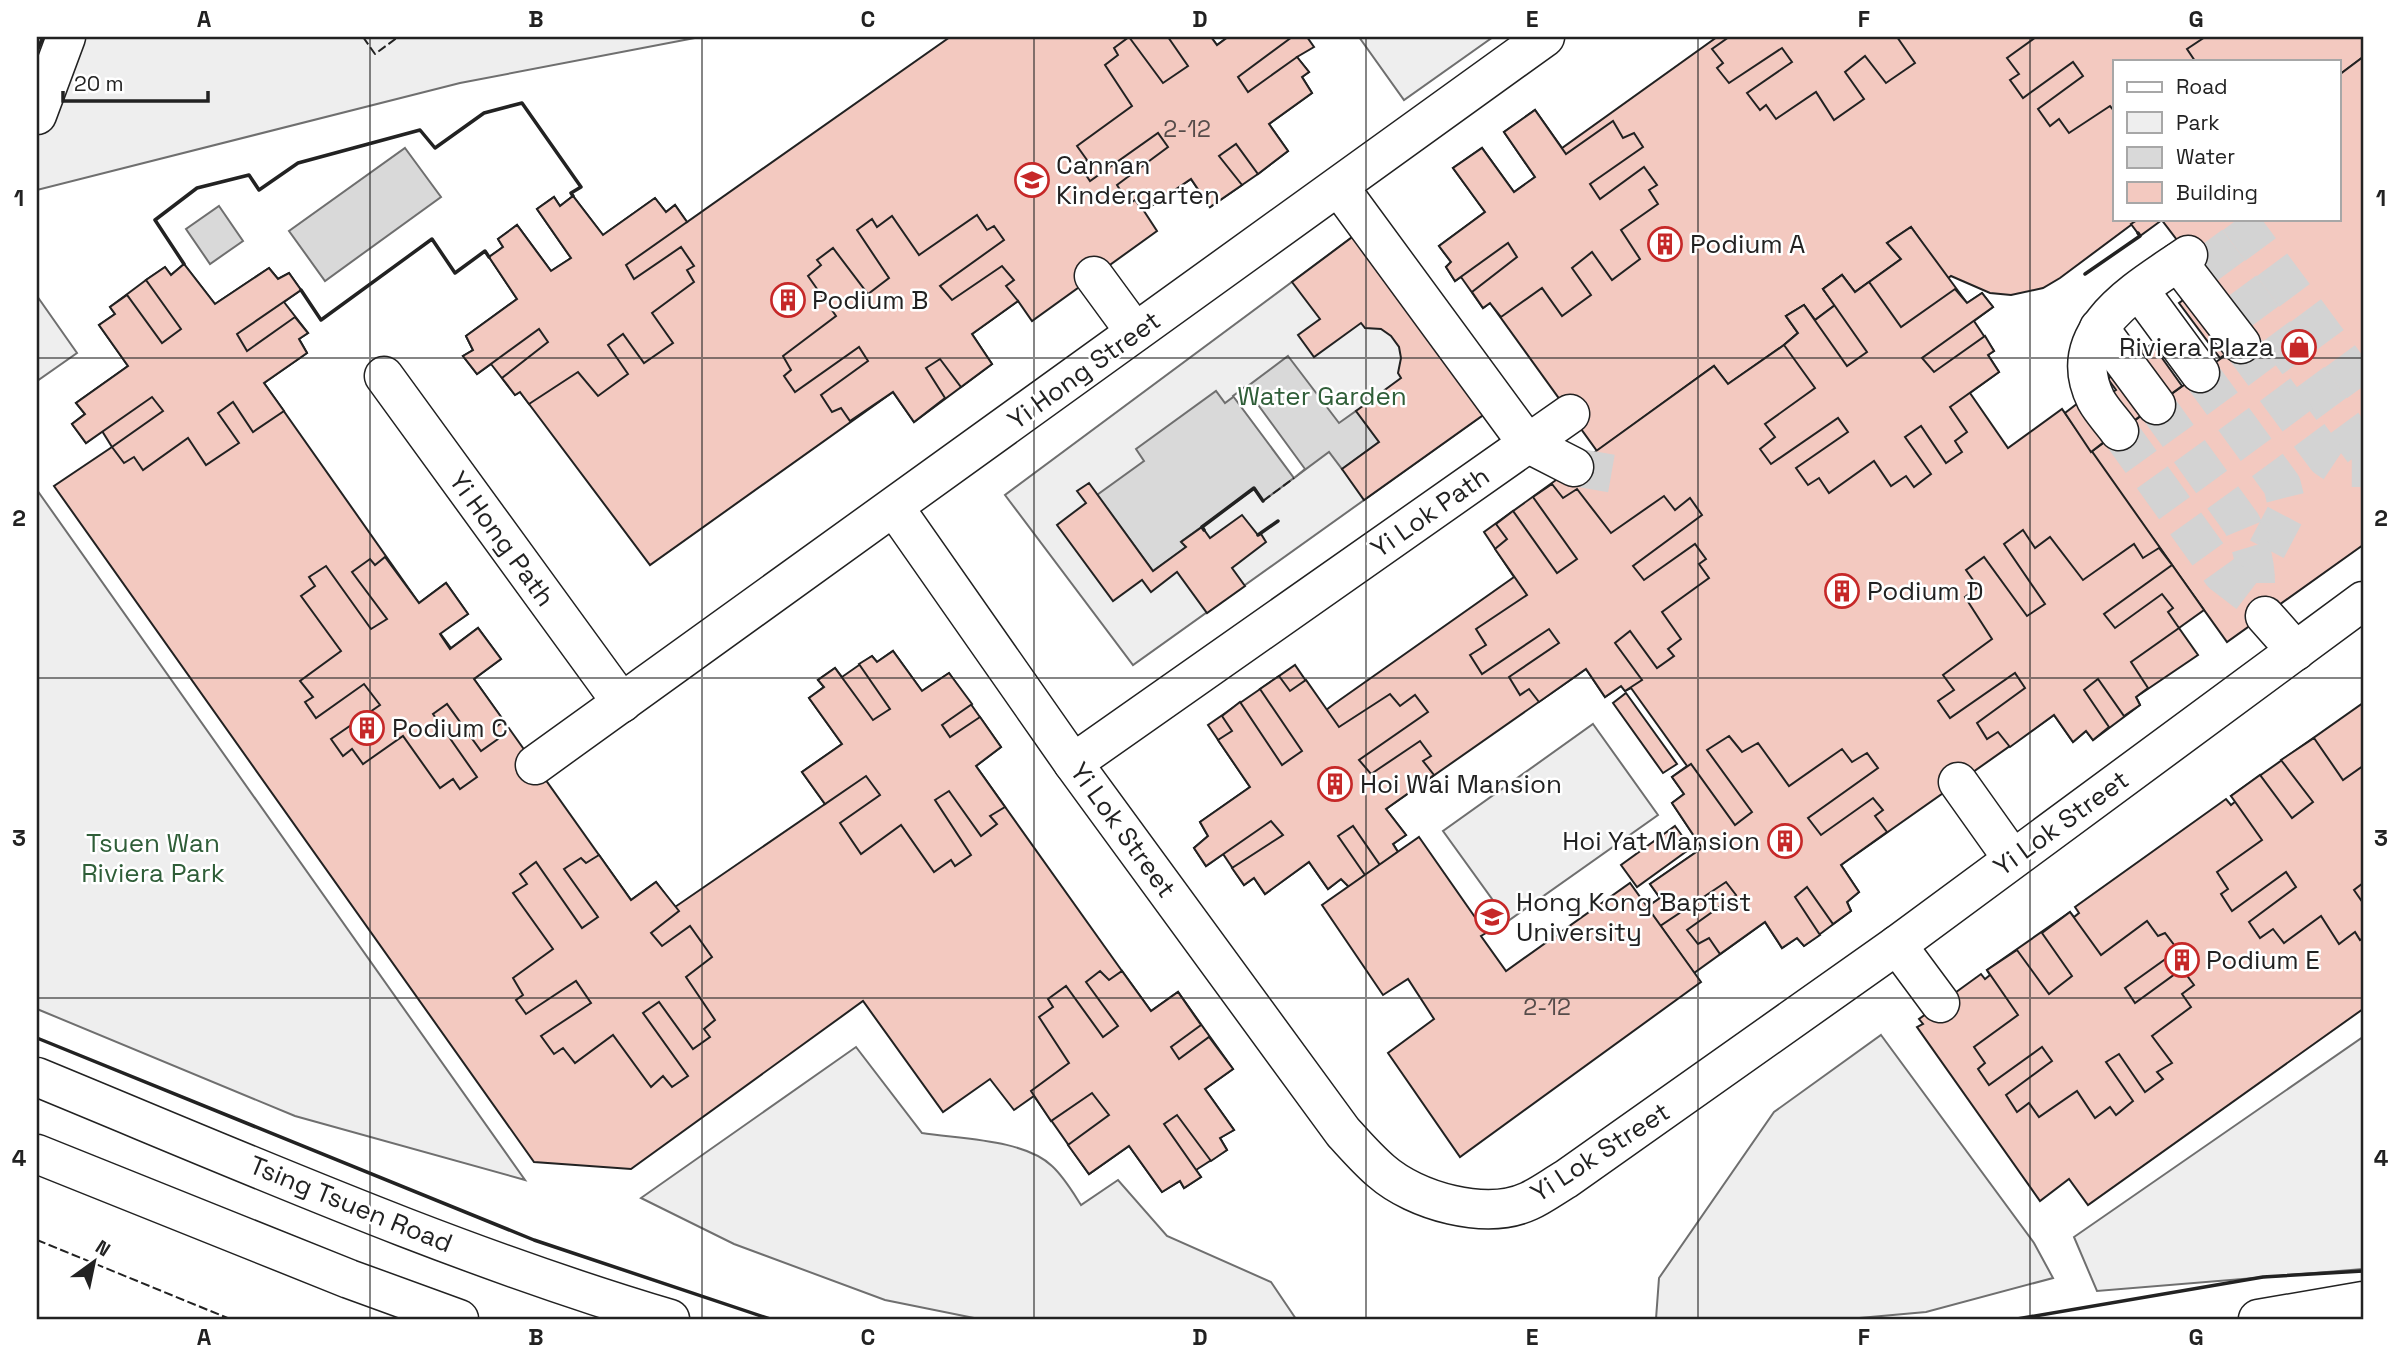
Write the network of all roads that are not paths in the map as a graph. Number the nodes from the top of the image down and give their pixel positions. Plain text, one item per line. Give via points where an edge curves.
1 (66, 37) edge
2 (1545, 37) edge
3 (37, 115) edge
4 (1339, 187) junction
5 (1094, 276) dead end
6 (2139, 290) junction
7 (2099, 328) junction
8 (1135, 332) junction
9 (2241, 344) tunnel mouth
10 (2200, 373) tunnel mouth
11 (384, 376) dead end
12 (2156, 405) tunnel mouth
13 (1570, 414) dead end
14 (2119, 431) tunnel mouth
15 (1527, 443) junction
16 (1574, 467) tunnel mouth
17 (894, 507) junction
18 (2363, 601) edge
19 (2265, 616) tunnel mouth
20 (2296, 651) junction
21 (622, 703) junction
22 (1073, 763) junction
23 (535, 765) dead end
24 (1958, 782) dead end
25 (2012, 858) junction
26 (1897, 945) junction
27 (1940, 1003) dead end
28 (37, 1077) edge
29 (37, 1154) edge
30 (2363, 1301) edge
31 (458, 1319) edge
32 (670, 1319) edge
33 (2258, 1319) edge

1 - 3 street
2 - 4 street, Yi Hong Street
4 - 8 street, Yi Hong Street
4 - 15 street
5 - 8 street
6 - 7 street
6 - 9 street via 2183,258
6 - 10 street
7 - 12 street
7 - 14 street via 2090,346 2090,381 2096,400
8 - 17 street, Yi Hong Street
11 - 21 street, Yi Hong Path
13 - 15 street, Yi Lok Path
15 - 16 street
15 - 22 street, Yi Lok Path
17 - 21 street, Yi Hong Street
17 - 22 street, Yi Lok Street
18 - 20 street, Yi Lok Street
19 - 20 street
20 - 25 street, Yi Lok Street
21 - 23 street, Yi Hong Street
22 - 26 street, Yi Lok Street via 1343,1132 1382,1173 1421,1195 1461,1207 1495,1210 1528,1202
24 - 25 street
25 - 26 street, Yi Lok Street
26 - 27 street
28 - 32 street, Tsing Tsuen Road via 374,1215
29 - 31 street
30 - 33 street

